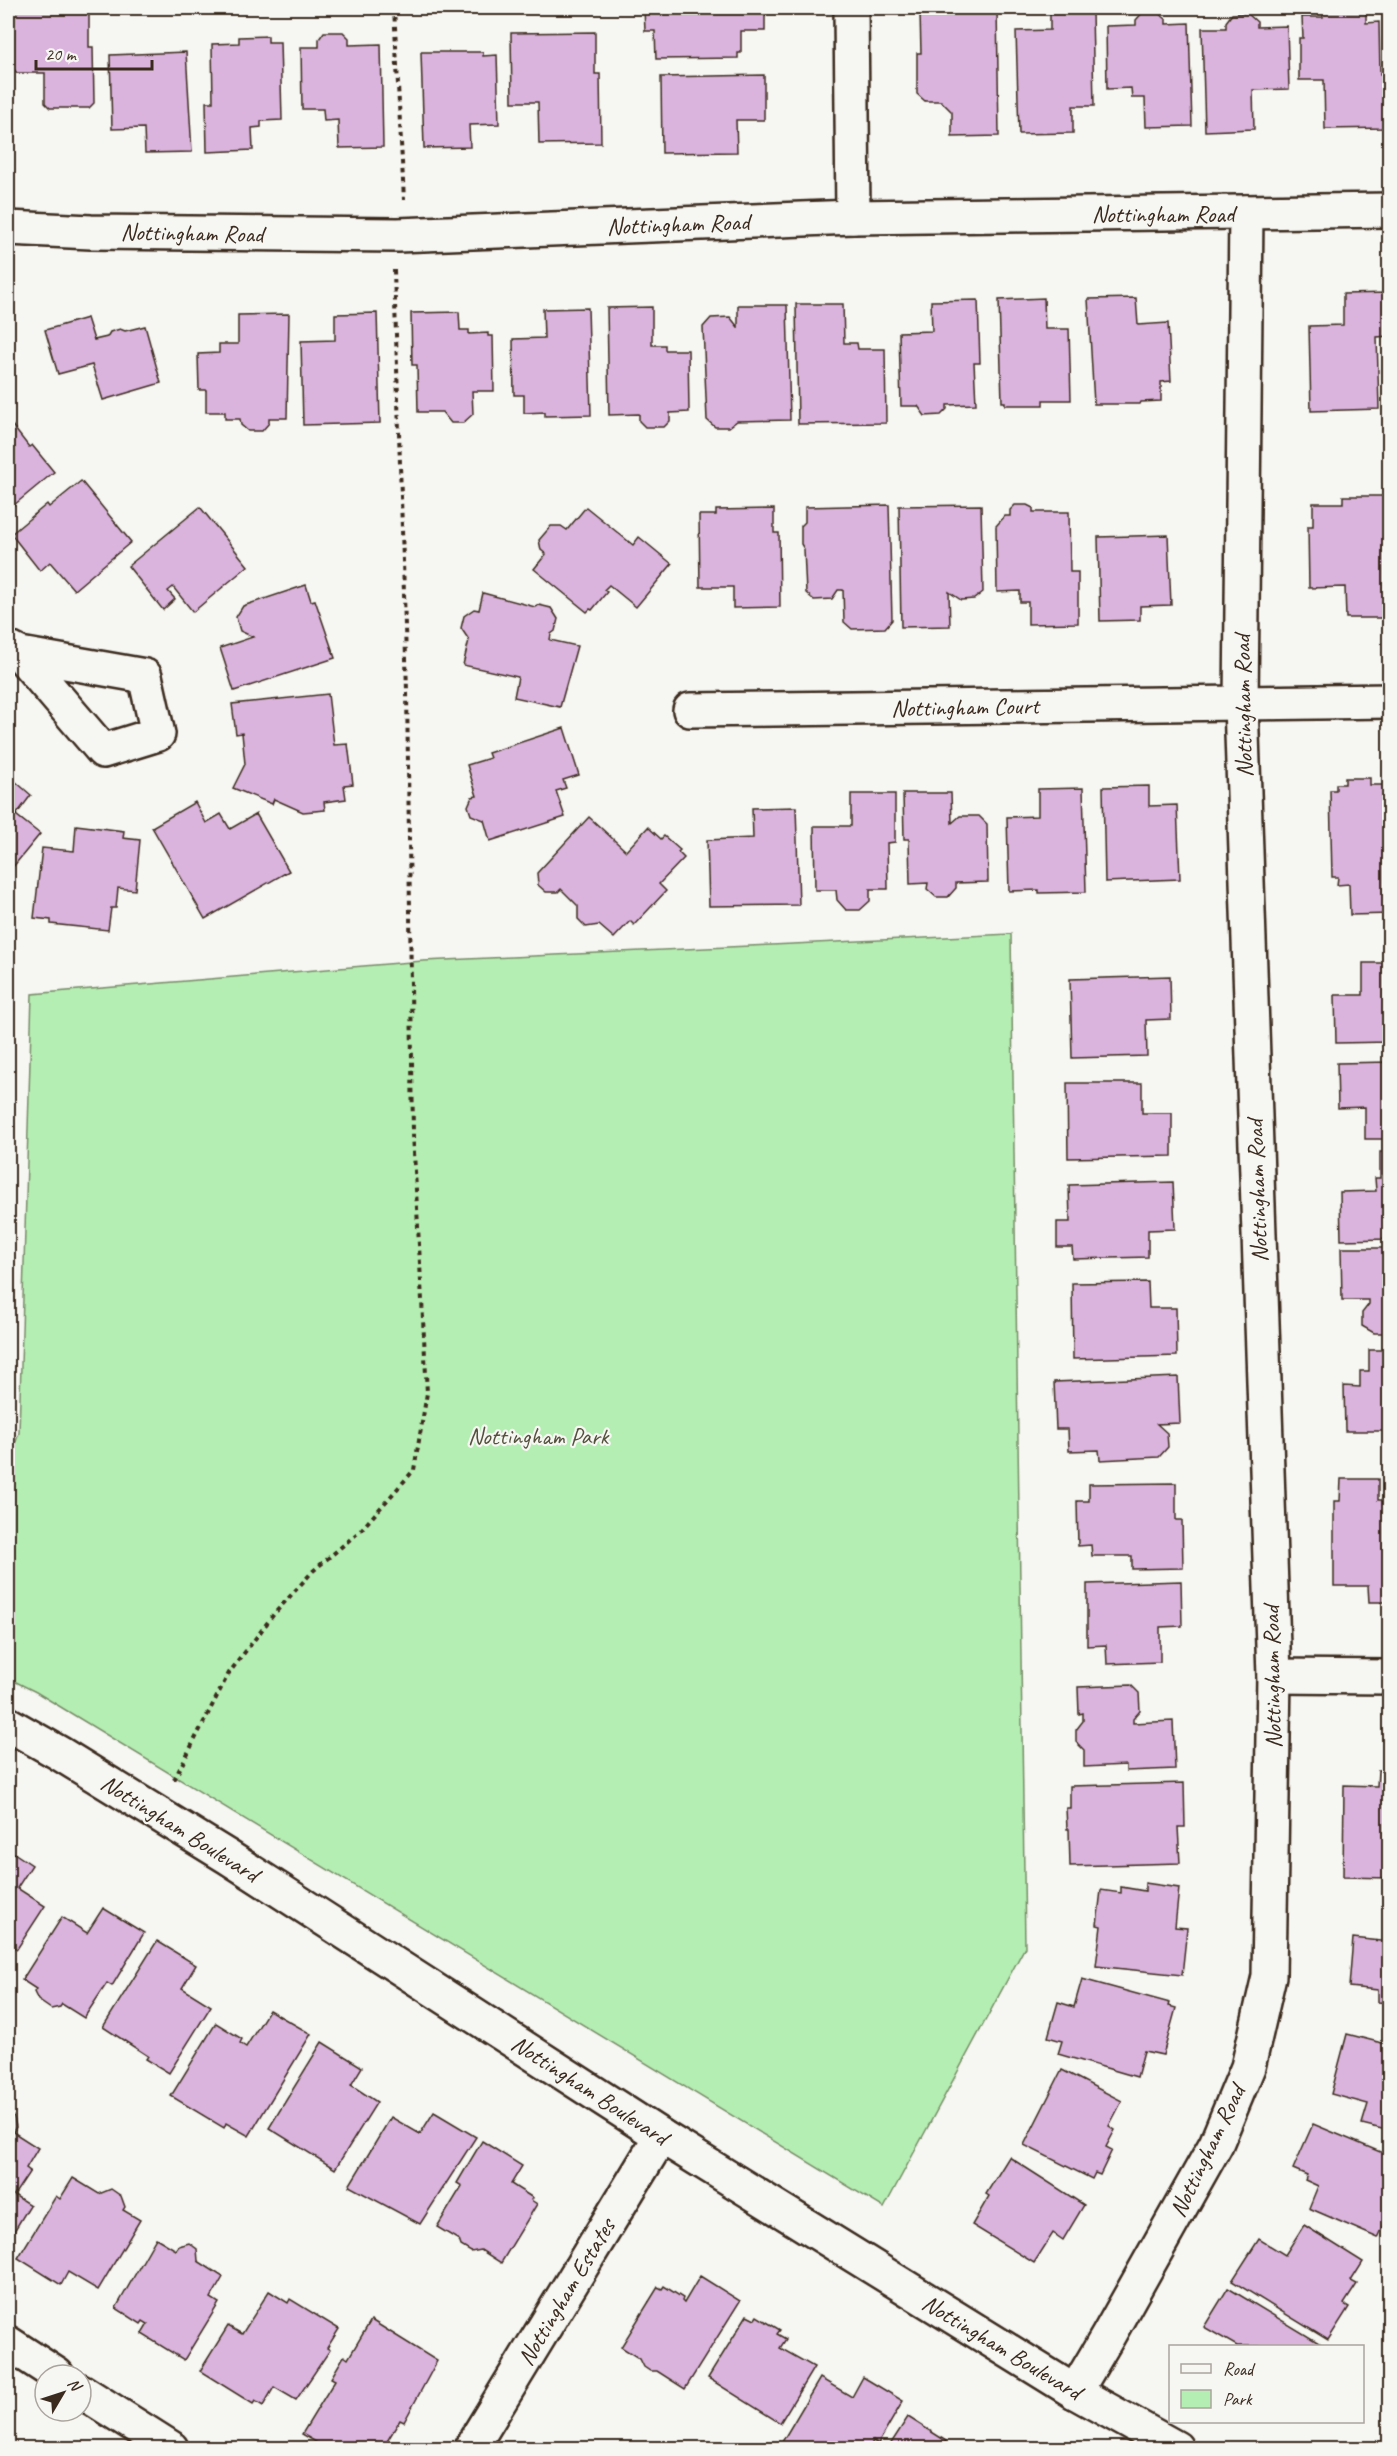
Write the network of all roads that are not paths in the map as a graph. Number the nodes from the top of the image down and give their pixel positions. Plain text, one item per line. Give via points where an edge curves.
1 (851, 8) edge
2 (1389, 210) edge
3 (1246, 212) junction
4 (853, 216) junction
5 (8, 228) edge
6 (1389, 701) edge
7 (1241, 704) junction
8 (690, 710) dead end
9 (1274, 1676) junction
10 (1389, 1677) edge
11 (8, 1724) edge
12 (661, 2136) junction
13 (8, 2343) edge
14 (39, 2363) edge
15 (1075, 2392) junction
16 (93, 2399) edge
17 (171, 2448) edge
18 (471, 2448) edge
19 (1176, 2448) edge

1 - 4 street
2 - 3 street
3 - 4 street, Nottingham Road
3 - 7 street, Nottingham Road
4 - 5 street, Nottingham Road via 398,235
6 - 7 street, Nottingham Court
7 - 8 street, Nottingham Court
7 - 9 street, Nottingham Road
9 - 10 street
9 - 15 street, Nottingham Road via 1269,1976 1248,2067 1216,2144
11 - 12 street, Nottingham Boulevard via 157,1813
12 - 15 street, Nottingham Boulevard
12 - 18 street, Nottingham Estates
13 - 14 street
15 - 19 street, Nottingham Boulevard
16 - 17 street

